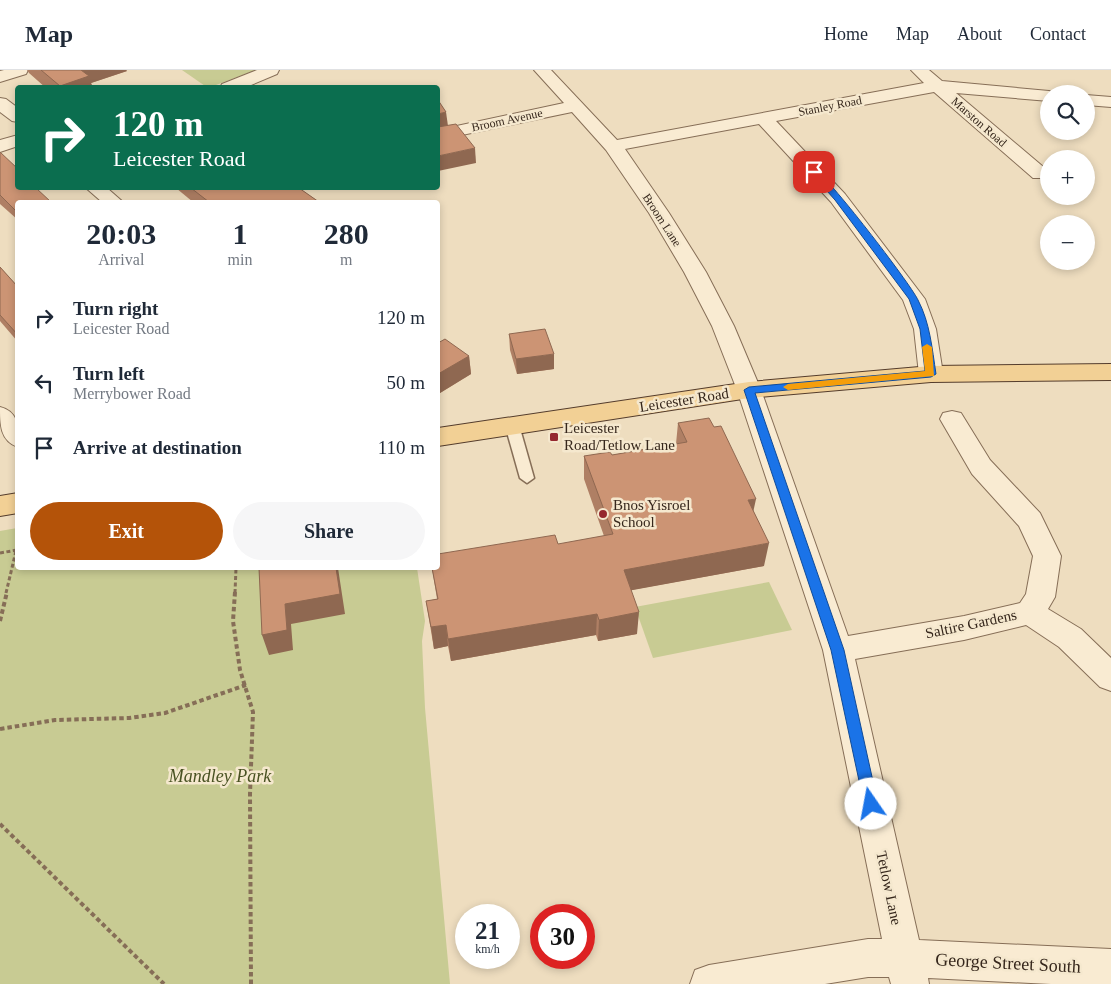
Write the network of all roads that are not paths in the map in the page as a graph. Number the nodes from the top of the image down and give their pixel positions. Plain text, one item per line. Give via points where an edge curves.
1 (20, 70) edge
2 (271, 70) edge
3 (919, 70) edge
4 (546, 71) edge
5 (0, 77) edge
6 (235, 85) edge
7 (938, 86) junction
8 (1040, 95) edge
9 (1095, 101) edge
10 (1111, 102) edge
11 (0, 104) edge
12 (576, 106) junction
13 (15, 116) edge
14 (764, 119) junction
15 (440, 135) edge
16 (15, 141) edge
17 (0, 146) edge
18 (613, 146) junction
19 (1040, 174) dead end
20 (98, 190) edge
21 (111, 200) edge
22 (1111, 372) edge
23 (931, 374) junction
24 (749, 390) junction
25 (0, 415) edge
26 (952, 419) dead end
27 (512, 425) junction
28 (15, 434) edge
29 (440, 437) edge
30 (526, 478) dead end
31 (15, 504) edge
32 (0, 506) edge
33 (1030, 612) junction
34 (838, 650) junction
35 (1111, 678) edge
36 (1111, 968) edge
37 (907, 971) edge
38 (709, 984) edge

1 - 5 street
2 - 6 street
3 - 7 street, Marston Road
4 - 12 street, Broom Lane
7 - 8 street, Stanley Road
7 - 14 street, Stanley Road
7 - 19 street, Marston Road
9 - 10 street
11 - 13 street
12 - 15 street, Broom Avenue
12 - 18 street, Broom Lane
14 - 18 street, Stanley Road
14 - 23 street via 838,198 914,299 925,329
16 - 17 street
18 - 24 street, Broom Lane via 695,272 723,326
20 - 21 street
22 - 23 main road, Leicester Road
23 - 24 main road, Leicester Road
24 - 27 main road, Leicester Road
24 - 34 street, Tetlow Lane
25 - 28 street
26 - 33 street via 981,468 1030,520 1047,556 1040,598
27 - 29 main road, Leicester Road
27 - 30 lane
31 - 32 main road
33 - 34 street, Saltire Gardens via 964,628
33 - 35 street, Saltire Gardens via 1070,638
34 - 37 street, Tetlow Lane
36 - 37 street, George Street South
37 - 38 street, George Street South via 868,958

